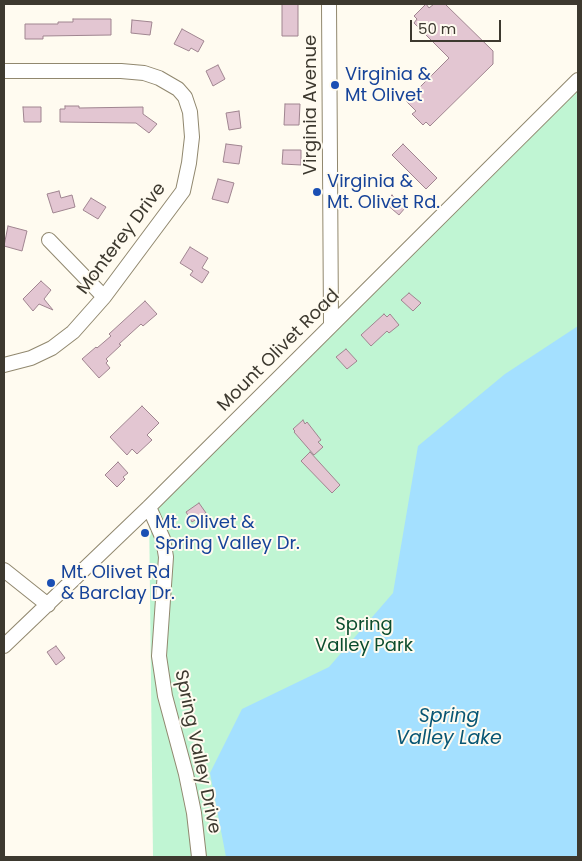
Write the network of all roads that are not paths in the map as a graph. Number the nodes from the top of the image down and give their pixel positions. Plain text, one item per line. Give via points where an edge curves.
1 (329, 4) edge
2 (4, 71) edge
3 (578, 80) edge
4 (49, 240) dead end
5 (104, 297) junction
6 (331, 325) junction
7 (4, 365) edge
8 (149, 507) junction
9 (4, 570) edge
10 (48, 605) junction
11 (4, 646) edge
12 (199, 857) edge

1 - 6 street, Virginia Avenue
2 - 5 street, Monterey Drive via 144,73 178,89 184,97 190,112 192,137 183,191
3 - 6 street, Mount Olivet Road
4 - 5 street
5 - 7 street, Monterey Drive via 73,332 52,348
6 - 8 street, Mount Olivet Road
8 - 10 street, Mount Olivet Road
8 - 12 street, Spring Valley Drive via 163,539 166,557 159,656 164,696 186,774
9 - 10 street
10 - 11 street, Mount Olivet Road

